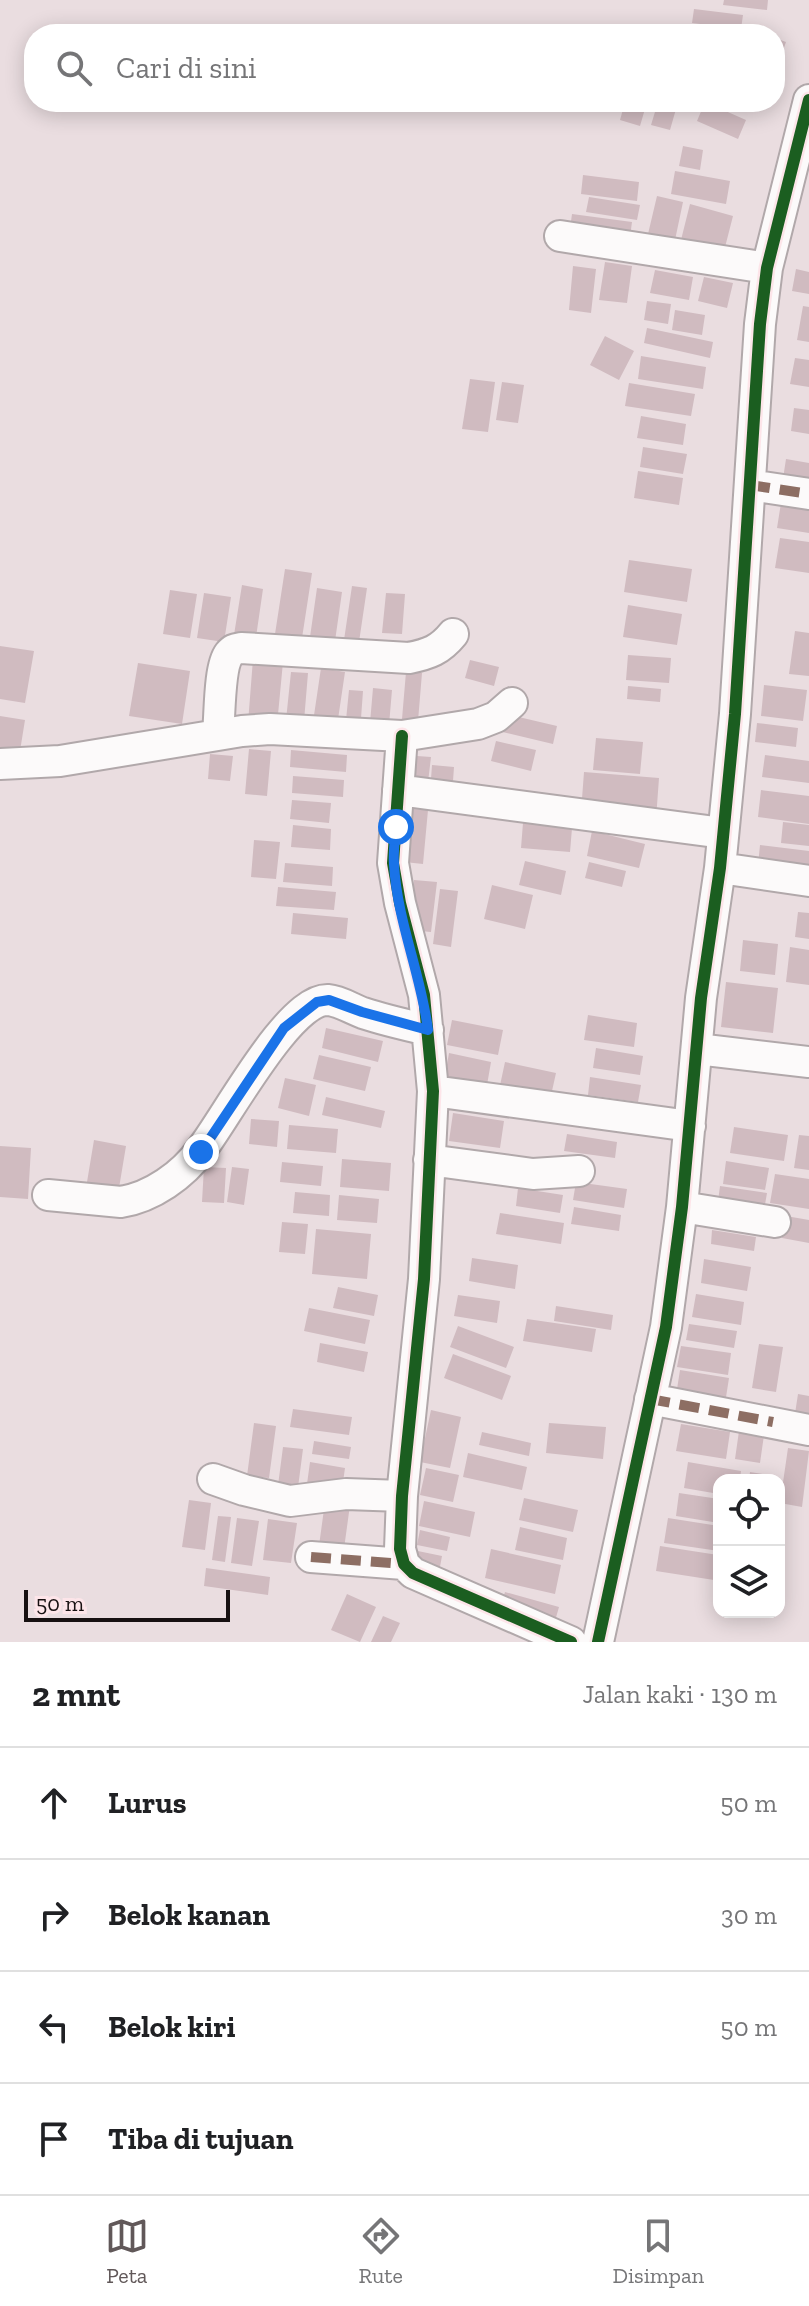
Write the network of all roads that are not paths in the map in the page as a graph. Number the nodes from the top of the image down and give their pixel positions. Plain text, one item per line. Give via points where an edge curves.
1 (808, 117) edge
2 (560, 236) dead end
3 (767, 268) junction
4 (750, 485) junction
5 (809, 494) edge
6 (453, 634) dead end
7 (512, 703) dead end
8 (218, 733) junction
9 (402, 736) junction
10 (0, 764) edge
11 (398, 790) junction
12 (723, 833) junction
13 (720, 868) junction
14 (809, 881) edge
15 (428, 1030) junction
16 (697, 1049) junction
17 (809, 1062) edge
18 (433, 1091) junction
19 (690, 1126) junction
20 (429, 1160) junction
21 (579, 1171) dead end
22 (48, 1195) dead end
23 (682, 1207) junction
24 (775, 1222) dead end
25 (650, 1399) junction
26 (809, 1430) edge
27 (213, 1479) dead end
28 (402, 1496) junction
29 (311, 1557) dead end
30 (404, 1564) junction
31 (571, 1642) edge
32 (598, 1642) edge

1 - 3 street
2 - 3 street
3 - 4 street
4 - 5 street
4 - 12 street
6 - 8 street via 430,654 409,658 233,650 227,656
7 - 9 street via 478,724
8 - 9 street via 270,729
8 - 10 street via 60,761
9 - 11 street
11 - 12 street
11 - 15 street via 393,863
12 - 13 street
13 - 14 street
13 - 16 street
15 - 18 street
15 - 22 street via 329,1000 317,1002 284,1028 201,1152 181,1172 121,1202
16 - 17 street
16 - 19 street
18 - 19 street
18 - 20 street
19 - 23 street
20 - 21 street via 533,1174
20 - 28 street via 424,1279
23 - 24 street
23 - 25 street
25 - 26 street
25 - 32 street
27 - 28 street via 290,1501 346,1494
28 - 30 street
29 - 30 street
30 - 31 street via 413,1573

